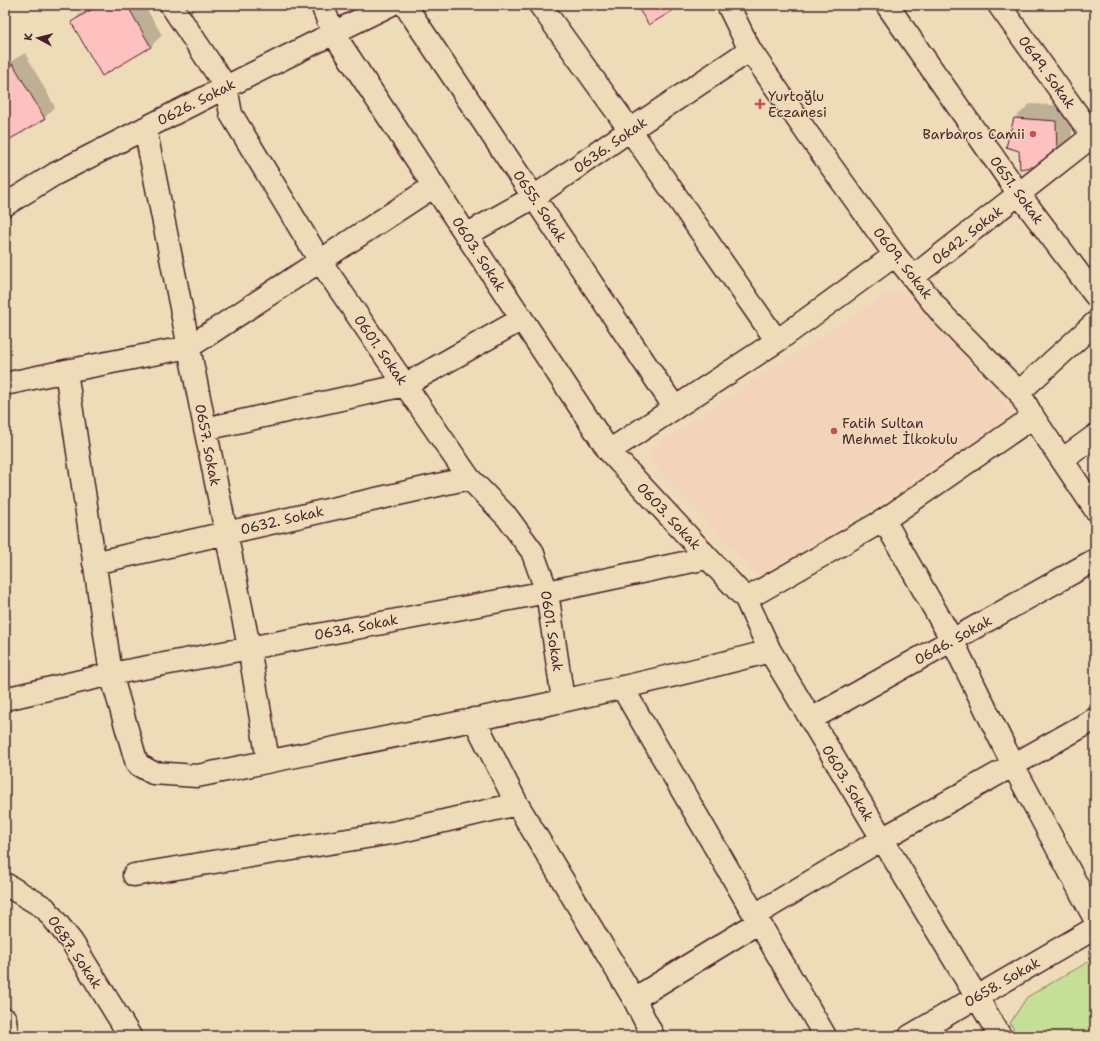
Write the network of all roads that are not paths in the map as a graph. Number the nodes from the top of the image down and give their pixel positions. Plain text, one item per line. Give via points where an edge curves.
1 (171, 5) edge
2 (322, 5) edge
3 (390, 5) edge
4 (405, 5) edge
5 (540, 5) edge
6 (728, 5) edge
7 (887, 5) edge
8 (999, 5) edge
9 (333, 33) junction
10 (750, 50) junction
11 (226, 87) junction
12 (145, 128) junction
13 (630, 130) junction
14 (1094, 136) edge
15 (434, 186) junction
16 (1019, 194) junction
17 (534, 197) junction
18 (5, 205) edge
19 (466, 234) junction
20 (896, 255) junction
21 (320, 260) junction
22 (913, 277) junction
23 (1095, 295) edge
24 (522, 319) junction
25 (1095, 323) edge
26 (777, 341) junction
27 (189, 347) junction
28 (66, 371) junction
29 (5, 384) edge
30 (405, 385) junction
31 (1019, 392) junction
32 (675, 408) junction
33 (1033, 417) junction
34 (205, 429) junction
35 (1095, 436) edge
36 (609, 451) junction
37 (1062, 460) junction
38 (469, 478) junction
39 (1095, 509) edge
40 (884, 520) junction
41 (226, 533) junction
42 (707, 558) junction
43 (1095, 560) edge
44 (94, 563) junction
45 (547, 592) junction
46 (746, 598) junction
47 (952, 640) junction
48 (249, 647) junction
49 (770, 651) junction
50 (111, 674) junction
51 (622, 687) junction
52 (5, 698) edge
53 (563, 700) junction
54 (474, 719) junction
55 (811, 719) junction
56 (1095, 719) edge
57 (268, 761) junction
58 (1013, 765) junction
59 (517, 804) junction
60 (882, 839) junction
61 (134, 875) dead end
62 (5, 884) edge
63 (757, 918) junction
64 (1095, 919) edge
65 (1095, 928) edge
66 (977, 997) junction
67 (634, 999) junction
68 (5, 1019) edge
69 (7, 1036) edge
70 (130, 1036) edge
71 (653, 1036) edge
72 (825, 1036) edge
73 (910, 1036) edge
74 (1000, 1036) edge

1 - 11 main road, 0601. Sokak
2 - 9 main road, 0603. Sokak
3 - 9 main road, 0626. Sokak
4 - 17 main road, 0655. Sokak
5 - 13 main road
6 - 10 main road, 0609. Sokak
7 - 16 main road, 0651. Sokak
8 - 14 main road, 0649. Sokak
9 - 11 main road, 0626. Sokak
9 - 15 main road, 0603. Sokak
10 - 13 main road, 0636. Sokak
10 - 20 main road, 0609. Sokak
11 - 12 main road, 0626. Sokak
11 - 21 main road, 0601. Sokak via 231,114
12 - 18 main road, 0626. Sokak via 55,174
12 - 27 main road, 0657. Sokak
13 - 17 main road, 0636. Sokak
13 - 26 main road
14 - 16 main road, 0642. Sokak
15 - 19 main road, 0603. Sokak
15 - 21 main road
16 - 22 main road, 0642. Sokak
16 - 23 main road, 0651. Sokak
17 - 19 main road, 0636. Sokak
17 - 32 main road, 0655. Sokak
19 - 24 main road, 0603. Sokak
20 - 22 main road, 0609. Sokak
20 - 26 main road
21 - 27 main road
21 - 30 main road, 0601. Sokak
22 - 31 main road, 0609. Sokak via 943,315
24 - 30 main road
24 - 36 main road, 0603. Sokak
25 - 31 main road
26 - 32 main road
27 - 28 main road
27 - 34 main road, 0657. Sokak
28 - 29 main road
28 - 44 main road
30 - 34 main road
30 - 38 main road, 0601. Sokak
31 - 33 main road, 0609. Sokak
32 - 36 main road
33 - 37 main road, 0609. Sokak
33 - 40 main road
34 - 41 main road, 0657. Sokak
35 - 37 main road
36 - 42 main road, 0603. Sokak
37 - 39 main road, 0609. Sokak
38 - 41 main road, 0632. Sokak
38 - 45 main road, 0601. Sokak via 507,517 532,551
40 - 46 main road
40 - 47 main road
41 - 44 main road, 0632. Sokak
41 - 48 main road, 0657. Sokak
42 - 45 main road, 0634. Sokak
42 - 46 main road, 0603. Sokak
43 - 47 main road, 0646. Sokak
44 - 50 main road
45 - 48 main road, 0634. Sokak
45 - 53 main road, 0601. Sokak
46 - 49 main road, 0603. Sokak
47 - 55 main road, 0646. Sokak
47 - 58 main road
48 - 50 main road, 0634. Sokak
48 - 57 main road, 0657. Sokak
49 - 51 main road
49 - 55 main road, 0603. Sokak
50 - 52 main road, 0634. Sokak
50 - 57 main road via 137,764 153,773 197,776
51 - 53 main road
51 - 63 main road
53 - 54 main road
54 - 57 main road
54 - 59 main road
55 - 60 main road, 0603. Sokak
56 - 58 main road
58 - 60 main road
58 - 64 main road
59 - 61 main road via 397,832
59 - 67 main road
60 - 63 main road
60 - 66 main road, 0603. Sokak
62 - 70 main road, 0687. Sokak via 45,908 72,942
63 - 67 main road
63 - 72 main road
65 - 66 main road, 0658. Sokak
66 - 73 main road, 0658. Sokak
66 - 74 main road, 0603. Sokak
67 - 71 main road
68 - 69 main road

